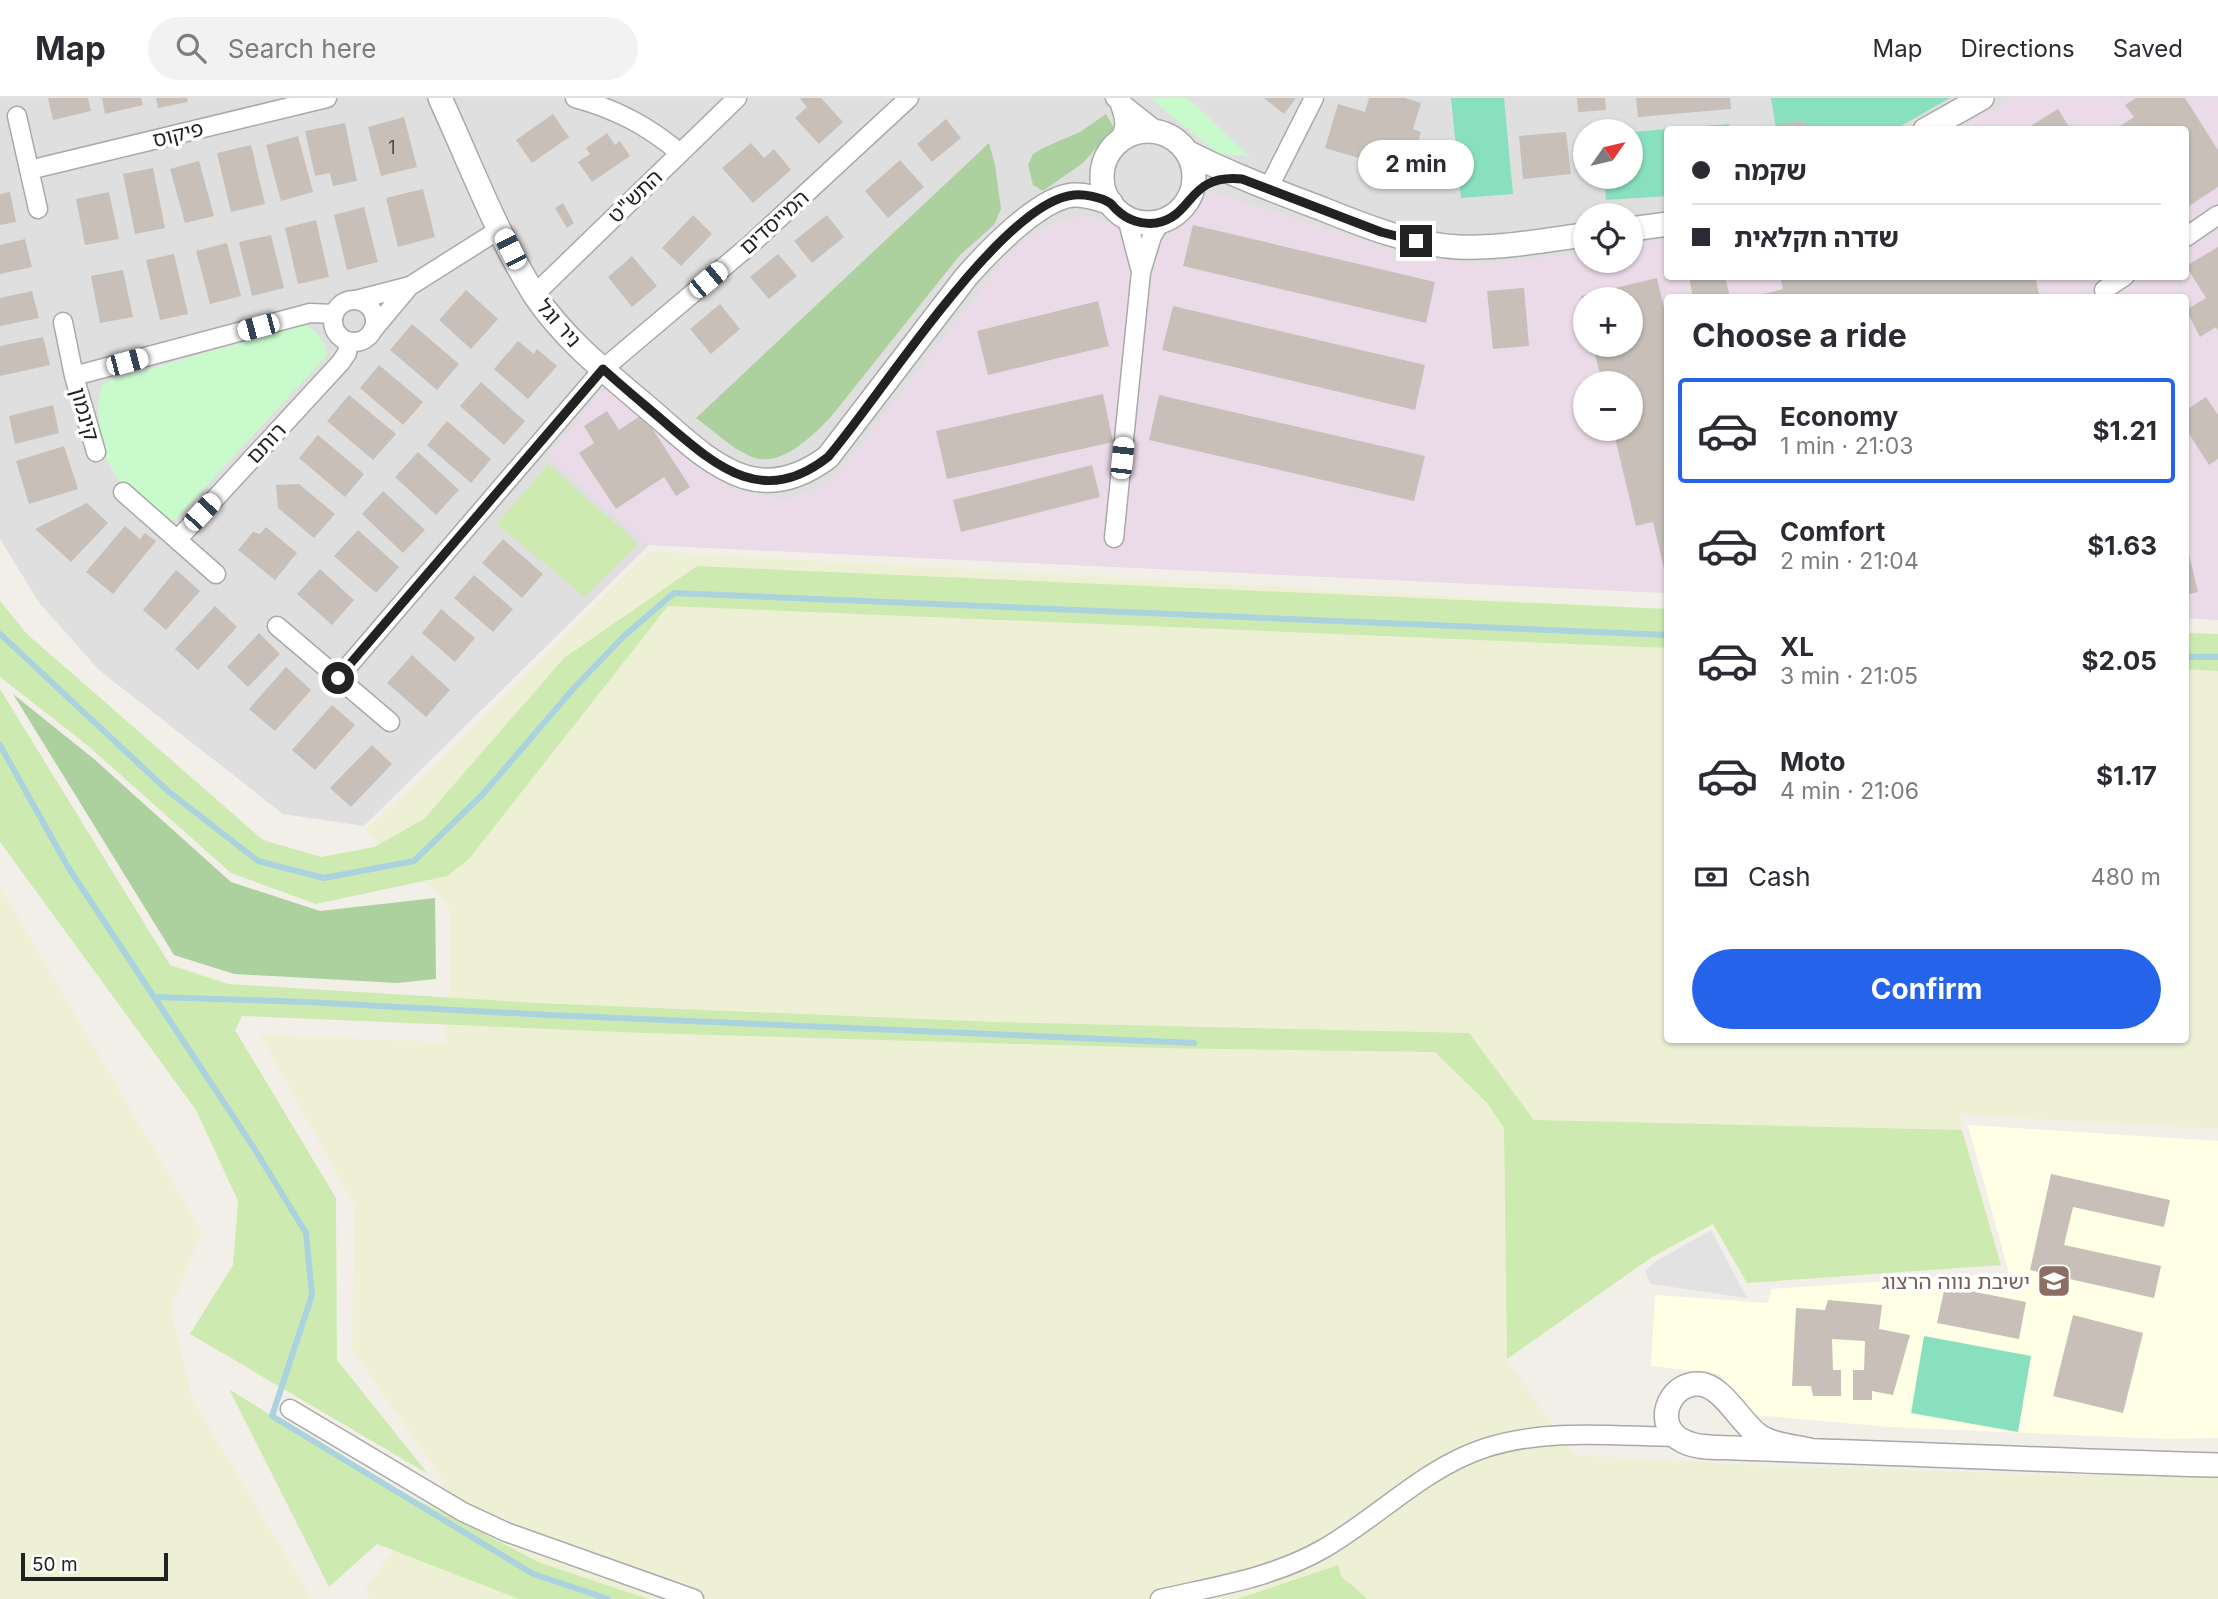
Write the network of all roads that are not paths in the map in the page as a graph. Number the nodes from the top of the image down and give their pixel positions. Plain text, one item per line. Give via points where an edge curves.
1 (327, 98) edge
2 (440, 98) edge
3 (575, 98) edge
4 (737, 98) edge
5 (909, 98) edge
6 (1314, 98) edge
7 (1982, 98) edge
8 (1117, 100) edge
9 (17, 116) dead end
10 (1932, 126) edge
11 (1158, 132) junction
12 (1119, 141) junction
13 (1187, 152) junction
14 (680, 153) junction
15 (1104, 163) junction
16 (29, 170) junction
17 (1242, 179) junction
18 (1268, 189) junction
19 (1190, 196) junction
20 (1054, 202) junction
21 (38, 209) dead end
22 (1119, 210) junction
23 (2218, 215) edge
24 (1161, 221) junction
25 (1664, 225) edge
26 (1643, 227) edge
27 (500, 229) junction
28 (2189, 235) edge
29 (1573, 237) edge
30 (1141, 272) junction
31 (2119, 280) edge
32 (410, 286) junction
33 (2104, 290) dead end
34 (535, 294) junction
35 (356, 300) junction
36 (334, 314) junction
37 (62, 322) dead end
38 (372, 331) junction
39 (349, 342) junction
40 (603, 369) junction
41 (74, 376) junction
42 (96, 452) dead end
43 (123, 492) dead end
44 (1114, 538) dead end
45 (177, 540) junction
46 (216, 574) dead end
47 (277, 626) dead end
48 (338, 678) junction
49 (390, 722) dead end
50 (290, 1409) dead end
51 (1676, 1437) junction
52 (1809, 1450) junction
53 (2218, 1465) edge
54 (694, 1599) edge
55 (1160, 1599) edge

1 - 16 street, פיקוס
2 - 27 street, ניר וגל
3 - 14 street via 641,123
4 - 14 street, התש"ט
5 - 40 street, המייסדים via 750,245
6 - 18 street
7 - 10 street
8 - 11 street
8 - 12 street via 1125,118
9 - 16 street
11 - 12 street via 1133,134
11 - 13 street
12 - 15 street
13 - 17 street
13 - 19 street via 1194,174
14 - 34 street, התש"ט
15 - 20 street, ניר וגל
15 - 22 street via 1102,182
16 - 21 street
17 - 18 street
17 - 19 street via 1210,182
18 - 29 street via 1416,241 1493,247
19 - 24 street via 1182,209
20 - 22 street, ניר וגל via 1074,195 1098,198
20 - 40 street, ניר וגל via 1022,222 984,257 845,438 828,457 800,475 762,480 726,469 708,459
22 - 24 street via 1141,223
22 - 30 street
23 - 28 street
24 - 30 street
25 - 26 street
27 - 32 street
27 - 34 street, ניר וגל
30 - 44 street
31 - 33 street
32 - 35 street
32 - 38 street
34 - 40 street, ניר וגל via 551,317
35 - 36 street via 342,303
35 - 38 street via 372,311
36 - 39 street via 337,334
36 - 41 street, קינמון via 310,313
37 - 41 street, קינמון
38 - 39 street via 362,341
39 - 45 street, רותם via 341,362
40 - 48 street, המייסדים
41 - 42 street, קינמון
43 - 45 street
45 - 46 street
47 - 48 street
48 - 49 street
50 - 54 street via 463,1512 506,1532
51 - 52 street via 1713,1447
51 - 52 street via 1667,1426 1667,1404 1686,1387 1699,1384 1721,1395 1758,1435
51 - 55 street via 1541,1436 1485,1448 1426,1476 1300,1561 1236,1583
52 - 53 street

